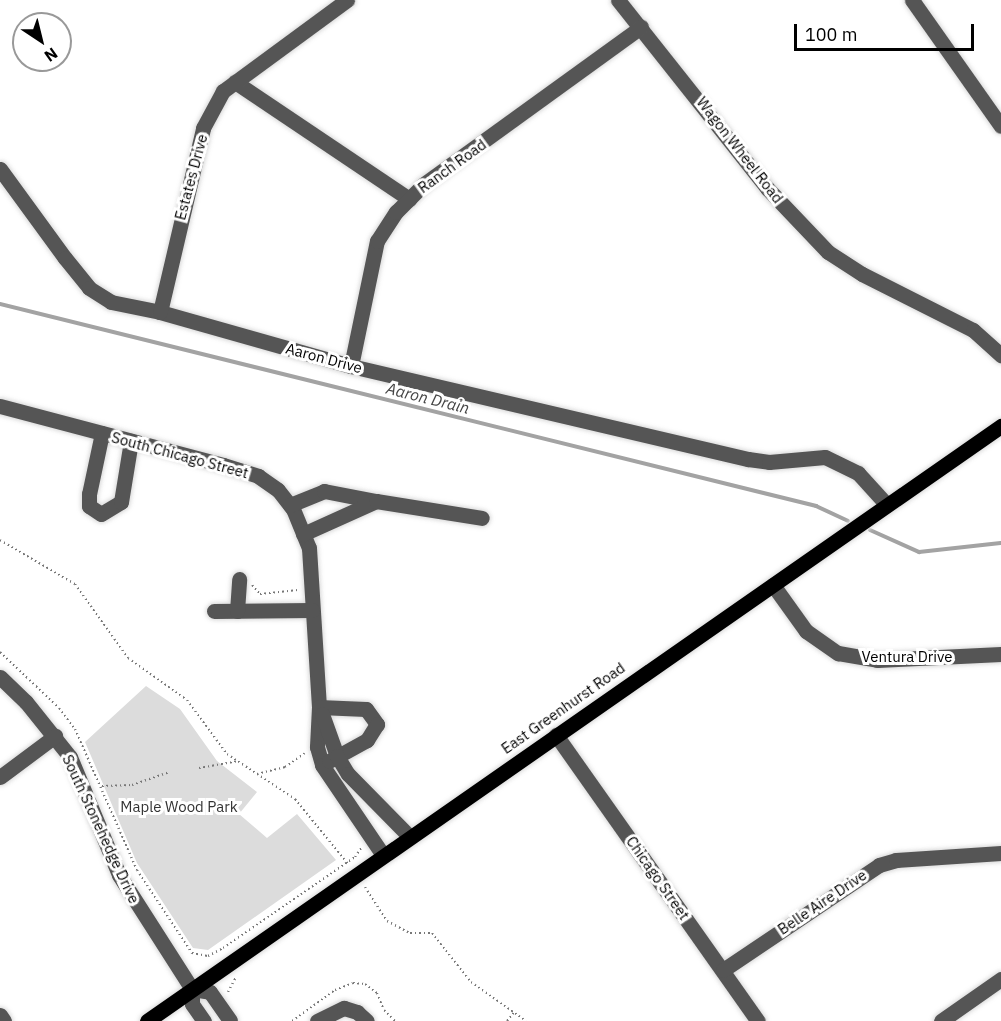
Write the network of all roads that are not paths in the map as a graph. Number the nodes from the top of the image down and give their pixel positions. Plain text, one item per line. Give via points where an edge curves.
1 (347, 0) edge
2 (618, 0) edge
3 (912, 0) edge
4 (641, 27) junction
5 (235, 82) junction
6 (1001, 126) edge
7 (0, 169) edge
8 (5, 186) edge
9 (409, 199) junction
10 (160, 312) junction
11 (1001, 355) edge
12 (351, 366) junction
13 (0, 406) edge
14 (1001, 426) edge
15 (102, 434) junction
16 (131, 441) junction
17 (376, 501) junction
18 (290, 505) junction
19 (887, 505) junction
20 (482, 518) dead end
21 (303, 534) junction
22 (246, 580) road end
23 (772, 585) junction
24 (312, 610) junction
25 (214, 611) dead end
26 (237, 611) junction
27 (1001, 654) edge
28 (0, 677) edge
29 (319, 707) junction
30 (556, 735) junction
31 (55, 736) junction
32 (337, 756) junction
33 (322, 765) junction
34 (0, 777) edge
35 (409, 836) junction
36 (1001, 853) edge
37 (383, 855) junction
38 (723, 970) junction
39 (1001, 979) edge
40 (192, 989) junction
41 (0, 1015) edge
42 (4, 1021) edge
43 (147, 1021) edge
44 (204, 1021) edge
45 (230, 1021) edge
46 (316, 1021) edge
47 (367, 1021) edge
48 (758, 1021) edge
49 (941, 1021) edge

1 - 5 street, Estates Drive
2 - 4 street, Wagon Wheel Road
3 - 6 street
4 - 9 street, Ranch Road via 424,184
4 - 11 street, Wagon Wheel Road via 767,188 828,252 862,274 973,330
5 - 9 street
5 - 10 street, Estates Drive via 223,91 203,128
7 - 8 street, Aaron Drive
8 - 10 street, Aaron Drive via 89,288 111,302
9 - 12 street, Ranch Road via 377,241
10 - 12 street, Aaron Drive
12 - 19 street, Aaron Drive via 748,459 825,458 858,473
13 - 15 street, South Chicago Street
14 - 19 main road, East Greenhurst Road
15 - 16 street, South Chicago Street
15 - 16 street via 89,495 89,506 101,514 121,502
16 - 18 street, South Chicago Street via 258,476 278,490
17 - 18 street via 324,491
17 - 20 street
17 - 21 street
18 - 21 street, South Chicago Street
19 - 23 main road, East Greenhurst Road
21 - 24 street, South Chicago Street via 309,548
22 - 26 street
23 - 27 street, Ventura Drive via 806,631 838,653 877,660
23 - 30 main road, East Greenhurst Road
24 - 26 street
24 - 29 street, South Chicago Street
25 - 26 street
28 - 31 street, South Stonehedge Drive
29 - 32 street, South Chicago Street
29 - 32 street via 366,709 377,724 367,740
29 - 33 street, South Chicago Street via 316,747
30 - 35 main road, East Greenhurst Road
30 - 38 street, Chicago Street
31 - 34 street
31 - 40 street, South Stonehedge Drive via 89,797 119,875
32 - 33 street
32 - 35 street, South Chicago Street via 371,801
33 - 37 street, South Chicago Street
35 - 37 main road, East Greenhurst Road
36 - 38 street, Belle Aire Drive via 896,860 879,865
37 - 40 main road, East Greenhurst Road via 361,880
38 - 48 street, Chicago Street
39 - 49 street
40 - 43 main road, East Greenhurst Road
40 - 44 street, South Stonehedge Drive via 192,1004
40 - 45 street via 210,992
41 - 42 street
46 - 47 street via 344,1008 357,1011

